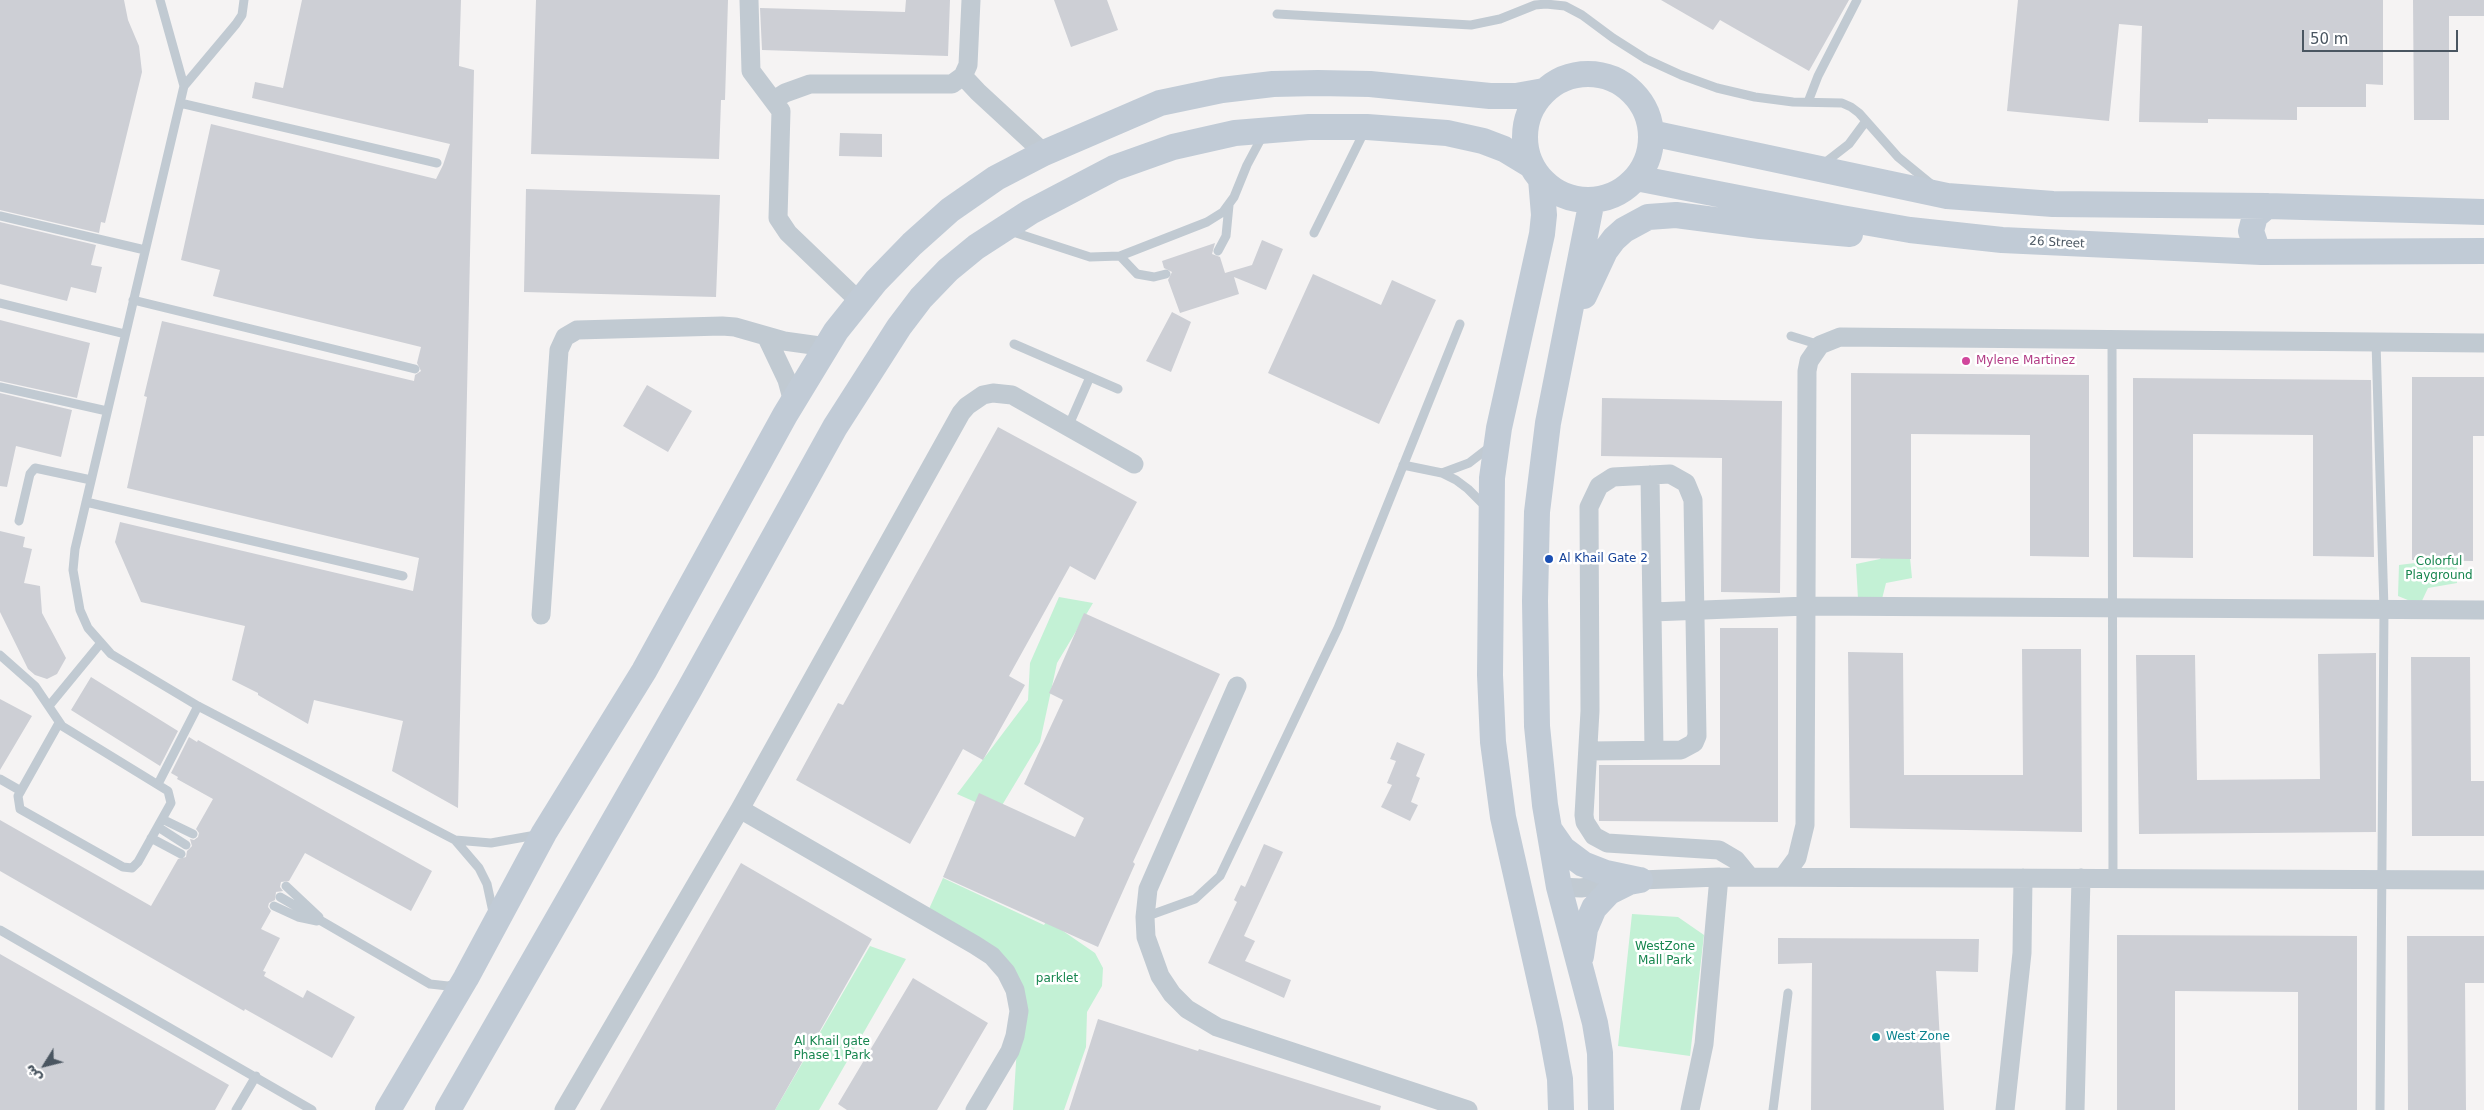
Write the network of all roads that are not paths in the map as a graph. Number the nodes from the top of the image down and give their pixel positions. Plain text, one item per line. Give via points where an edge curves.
1 (160, 0) edge
2 (244, 0) edge
3 (749, 0) edge
4 (971, 0) edge
5 (1857, 0) edge
6 (1277, 14) dead end
7 (963, 76) junction
8 (184, 86) junction
9 (1544, 91) junction
10 (774, 100) junction
11 (1808, 102) junction
12 (180, 103) junction
13 (1866, 121) junction
14 (1367, 127) junction
15 (1266, 130) junction
16 (1651, 132) junction
17 (1044, 153) junction
18 (437, 164) dead end
19 (1815, 169) junction
20 (1537, 172) junction
21 (1636, 178) junction
22 (1947, 196) junction
23 (1592, 200) junction
24 (1229, 205) junction
25 (2267, 206) junction
26 (2483, 212) edge
27 (0, 216) edge
28 (1002, 229) junction
29 (1910, 230) junction
30 (1314, 233) dead end
31 (145, 250) junction
32 (1218, 251) dead end
33 (2484, 251) edge
34 (2261, 252) junction
35 (1120, 256) junction
36 (1166, 274) dead end
37 (133, 300) junction
38 (860, 302) junction
39 (0, 303) edge
40 (1460, 324) dead end
41 (1567, 330) junction
42 (125, 334) junction
43 (1791, 336) dead end
44 (767, 338) junction
45 (2112, 339) junction
46 (2376, 342) junction
47 (2484, 343) edge
48 (1014, 344) dead end
49 (1820, 344) junction
50 (827, 347) junction
51 (415, 369) dead end
52 (1090, 377) junction
53 (0, 387) edge
54 (1118, 389) dead end
55 (793, 402) junction
56 (107, 411) junction
57 (1068, 426) junction
58 (1497, 438) junction
59 (1134, 464) dead end
60 (1403, 466) junction
61 (1442, 474) junction
62 (1650, 475) junction
63 (91, 480) junction
64 (86, 502) junction
65 (1491, 513) junction
66 (19, 521) dead end
67 (403, 576) dead end
68 (1807, 606) junction
69 (2114, 608) junction
70 (2384, 609) junction
71 (1694, 610) junction
72 (2484, 610) edge
73 (1652, 612) junction
74 (541, 615) dead end
75 (100, 644) junction
76 (0, 655) edge
77 (1237, 686) dead end
78 (50, 706) junction
79 (198, 706) junction
80 (59, 723) junction
81 (1654, 750) junction
82 (1589, 751) junction
83 (0, 779) edge
84 (158, 784) junction
85 (21, 790) junction
86 (740, 809) junction
87 (160, 823) junction
88 (1549, 829) junction
89 (544, 833) junction
90 (193, 834) dead end
91 (151, 838) junction
92 (455, 840) junction
93 (186, 845) dead end
94 (181, 854) dead end
95 (1511, 854) junction
96 (1719, 877) junction
97 (1750, 877) junction
98 (1784, 877) junction
99 (2023, 878) junction
100 (2080, 878) junction
101 (2112, 878) junction
102 (1640, 880) junction
103 (2484, 880) edge
104 (2380, 881) junction
105 (286, 886) dead end
106 (1559, 887) junction
107 (280, 897) dead end
108 (274, 906) dead end
109 (1145, 917) junction
110 (324, 922) junction
111 (494, 925) junction
112 (0, 930) edge
113 (1580, 964) junction
114 (466, 978) junction
115 (1788, 994) dead end
116 (256, 1076) junction
117 (1560, 1079) junction
118 (236, 1110) edge
119 (312, 1110) edge
120 (388, 1110) edge
121 (448, 1110) edge
122 (564, 1110) edge
123 (975, 1110) edge
124 (1468, 1110) edge
125 (1548, 1110) edge
126 (1561, 1110) edge
127 (1602, 1110) edge
128 (1690, 1110) edge
129 (1773, 1110) edge
130 (2005, 1110) edge
131 (2075, 1110) edge
132 (2380, 1110) edge

1 - 8 lane
2 - 8 lane via 242,14 236,24
3 - 10 street via 750,71
4 - 7 street via 968,64
5 - 11 lane
6 - 11 lane via 1471,25 1500,19 1535,5 1556,4 1574,10 1638,54 1681,75 1755,97
7 - 10 street via 944,86 810,84
7 - 17 street
8 - 12 lane
9 - 16 street via 1561,80 1580,74 1601,75 1635,96 1646,113
9 - 17 street via 1490,96 1370,84 1318,83 1222,90 1160,104
9 - 20 street via 1531,111 1525,134 1526,150
10 - 38 street via 782,118 778,211 781,224
11 - 13 lane via 1842,103
12 - 18 lane
12 - 31 lane
13 - 19 lane via 1844,148
13 - 22 lane via 1898,156
14 - 15 street
14 - 20 street via 1447,133 1483,141 1504,149
14 - 30 lane
15 - 24 lane
15 - 28 street via 1204,139 1136,160 1086,182
16 - 19 street
16 - 21 street via 1648,157
17 - 38 street via 996,178 950,210 912,244
19 - 22 street
20 - 23 street via 1553,189 1572,198
20 - 58 street via 1544,215 1542,234
21 - 23 street via 1616,193
21 - 29 street, 26 Street
22 - 25 street via 2053,204
23 - 41 street
24 - 32 lane via 1226,236
24 - 35 lane via 1207,222
25 - 26 street
25 - 34 street via 2255,216 2251,231
27 - 31 lane
28 - 35 lane via 1090,258
28 - 121 street via 941,277 921,298 879,356 835,427
29 - 34 street, 26 Street via 2049,244
29 - 41 street via 1846,234 1676,214 1648,217 1624,230 1605,251
31 - 37 lane
33 - 34 street, 26 Street
35 - 36 lane via 1137,274 1154,277
37 - 42 lane
37 - 51 lane
38 - 50 street
39 - 42 lane
40 - 60 lane
41 - 88 street via 1548,423 1535,557 1537,726
42 - 56 lane
43 - 49 lane
44 - 50 street
44 - 55 street
44 - 74 street via 736,327 722,326 577,330 565,337 559,350
45 - 46 street
45 - 49 street via 1840,337
45 - 69 lane
46 - 47 street
46 - 70 lane
48 - 52 lane
49 - 68 street via 1809,361 1807,371
50 - 55 street
52 - 54 lane
52 - 57 lane
53 - 56 lane
55 - 89 street via 644,671
56 - 63 lane
57 - 59 street
57 - 86 street via 1012,395 1002,393 983,396 961,413
58 - 61 lane via 1468,463
58 - 65 street
60 - 61 lane
60 - 109 lane via 1338,628 1220,876 1205,892 1190,901
61 - 65 lane via 1468,489
62 - 71 street via 1670,474 1679,478 1691,491
62 - 73 street
62 - 82 street via 1606,481 1594,492 1589,507
63 - 64 lane
63 - 66 lane via 35,468 30,474
64 - 67 lane
64 - 75 lane via 73,570 80,610
65 - 95 street via 1493,742
68 - 69 street
68 - 71 street
68 - 98 street via 1805,825 1797,858
69 - 70 street
69 - 101 lane
70 - 72 street
70 - 104 lane
71 - 73 street
71 - 81 street via 1697,736 1688,748
73 - 81 street
75 - 78 lane
75 - 79 lane via 111,654
76 - 78 lane via 34,686
77 - 109 street via 1152,876
78 - 80 lane
79 - 84 lane
79 - 92 lane
80 - 84 lane
80 - 85 lane
81 - 82 street
82 - 97 street via 1584,815 1594,836 1607,843 1719,850 1736,860
83 - 85 lane
84 - 87 lane via 168,791 172,799
85 - 91 lane via 18,803 24,813 123,868 136,866
86 - 122 street
86 - 123 street via 975,945 992,956 1006,972 1019,1011 1015,1036 1010,1051
87 - 90 lane
87 - 91 lane
87 - 93 lane
88 - 102 street via 1564,849 1583,864
88 - 106 street
89 - 92 lane via 491,843
89 - 111 street
91 - 94 lane
92 - 111 lane via 468,853 487,884 493,902
95 - 106 street via 1530,876
95 - 117 street
96 - 97 street
96 - 102 street
96 - 128 street via 1704,1044
97 - 98 street
98 - 99 street
99 - 100 street
99 - 130 street via 2022,954
100 - 101 street
100 - 131 street
101 - 104 street
102 - 106 street via 1581,888
102 - 113 street via 1609,892 1594,908 1585,929
103 - 104 street
104 - 132 lane
105 - 110 lane
106 - 113 street
107 - 110 lane
108 - 110 lane via 298,917
109 - 124 street via 1146,937 1160,976 1172,994 1205,1021
110 - 114 lane via 430,984 448,986
111 - 114 street
112 - 116 lane
113 - 127 street via 1600,1053
114 - 120 street
115 - 129 lane
116 - 118 lane
116 - 119 lane
117 - 125 street
117 - 126 street

